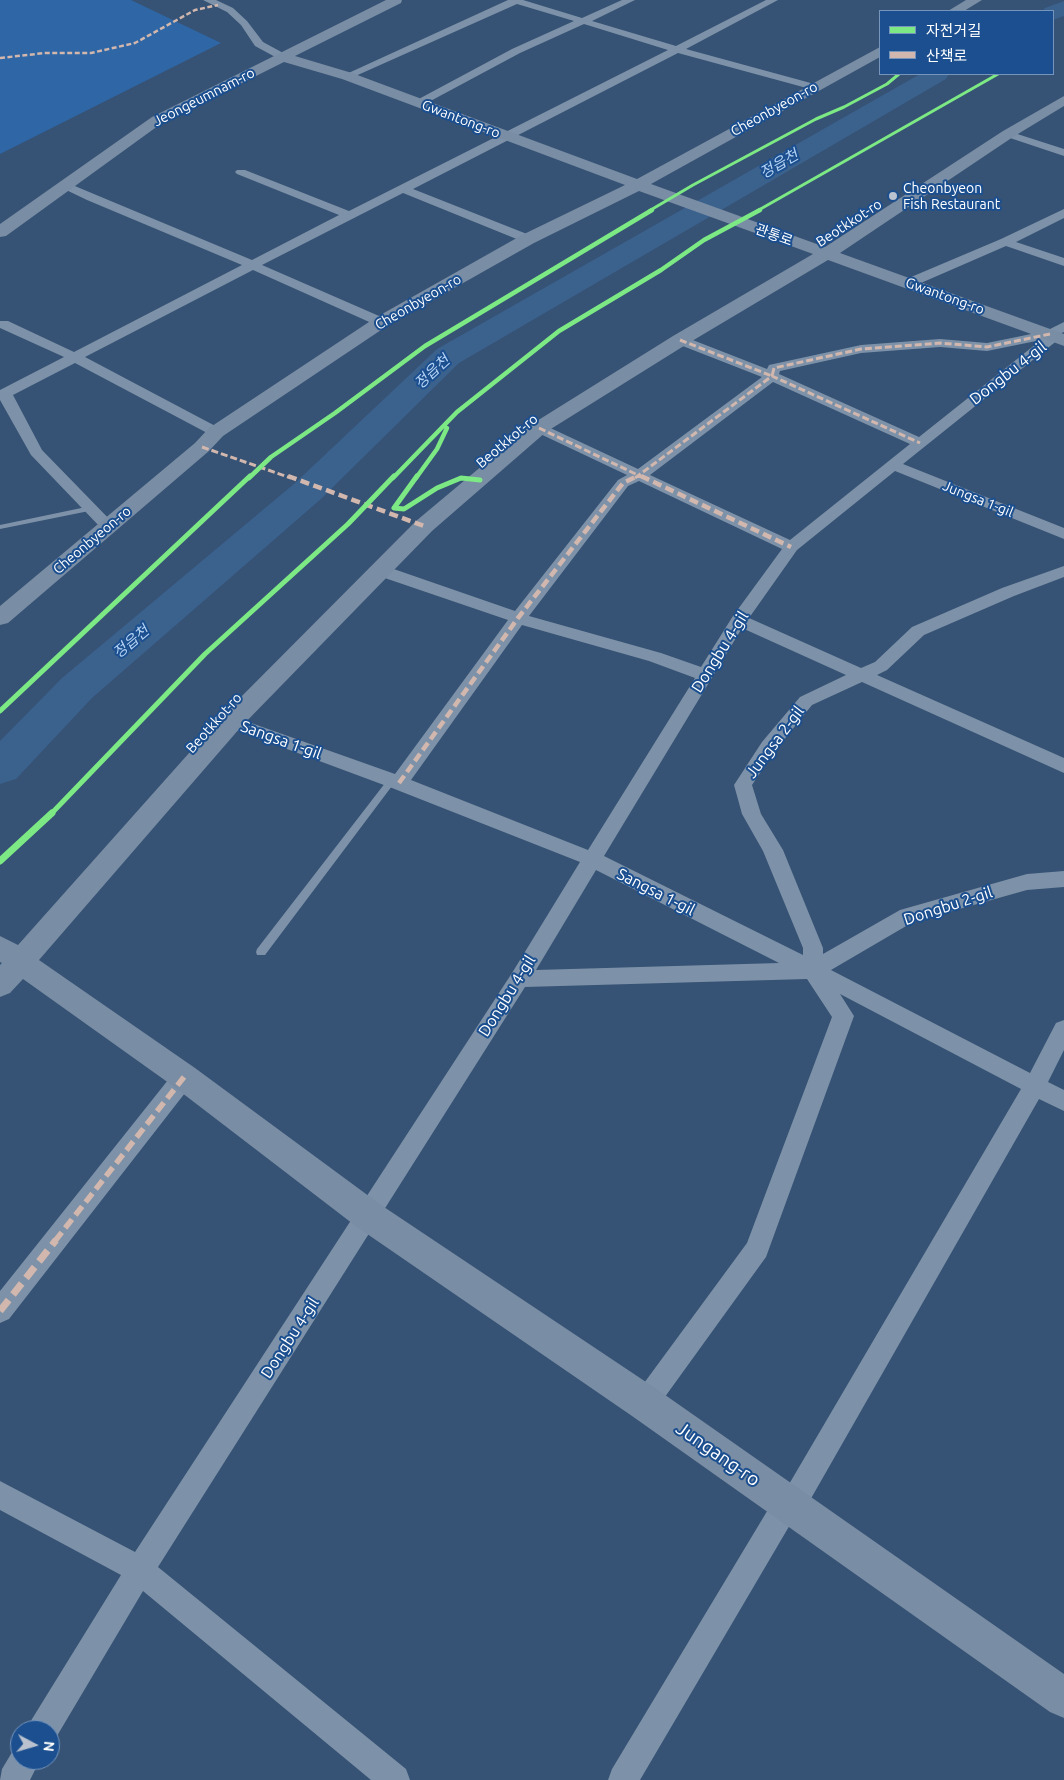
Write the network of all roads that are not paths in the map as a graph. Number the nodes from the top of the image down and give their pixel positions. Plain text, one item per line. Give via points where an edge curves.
1 (208, 0) edge
2 (396, 0) edge
3 (630, 0) edge
4 (773, 0) edge
5 (976, 0) edge
6 (515, 1) edge
7 (957, 10) edge
8 (584, 22) junction
9 (676, 49) junction
10 (879, 52) edge
11 (283, 57) junction
12 (346, 76) junction
13 (814, 87) junction
14 (1064, 100) edge
15 (419, 103) junction
16 (1008, 134) junction
17 (506, 136) junction
18 (1064, 153) edge
19 (241, 172) dead end
20 (638, 185) junction
21 (66, 186) junction
22 (403, 190) junction
23 (1064, 213) edge
24 (349, 215) junction
25 (0, 232) edge
26 (528, 239) junction
27 (1006, 242) junction
28 (826, 254) junction
29 (1064, 262) edge
30 (252, 265) junction
31 (909, 284) junction
32 (381, 322) junction
33 (2, 324) dead end
34 (1058, 334) edge
35 (680, 340) junction
36 (74, 357) junction
37 (772, 376) junction
38 (2, 395) edge
39 (539, 428) junction
40 (216, 432) junction
41 (920, 443) junction
42 (892, 465) junction
43 (640, 475) junction
44 (91, 508) junction
45 (108, 526) junction
46 (0, 527) edge
47 (1064, 534) edge
48 (791, 547) junction
49 (379, 570) junction
50 (1064, 570) edge
51 (0, 618) edge
52 (518, 618) junction
53 (739, 620) junction
54 (862, 674) junction
55 (705, 675) junction
56 (231, 722) junction
57 (1064, 766) edge
58 (395, 782) junction
59 (592, 859) junction
60 (1064, 879) edge
61 (261, 952) dead end
62 (11, 954) edge
63 (813, 970) junction
64 (519, 979) junction
65 (0, 985) edge
66 (1064, 1029) edge
67 (184, 1078) junction
68 (1035, 1085) junction
69 (1064, 1101) edge
70 (368, 1216) junction
71 (0, 1310) edge
72 (645, 1403) junction
73 (0, 1495) edge
74 (789, 1505) junction
75 (140, 1570) junction
76 (1064, 1698) edge
77 (49, 1720) edge
78 (395, 1780) edge
79 (623, 1780) edge

1 - 11 street via 230,10 259,44
2 - 11 street, Jeongeumnam-ro
3 - 8 street
4 - 9 street
5 - 7 street
6 - 8 street
6 - 12 street
8 - 9 street
8 - 15 street via 516,51
9 - 13 street
9 - 17 street
10 - 13 street, Cheonbyeon-ro
11 - 12 street, Gwantong-ro
11 - 21 street, Jeongeumnam-ro via 157,120
12 - 15 street, Gwantong-ro
13 - 20 street, Cheonbyeon-ro
14 - 16 street, Beotkkot-ro
15 - 17 street, Gwantong-ro
16 - 18 street
16 - 28 street, Beotkkot-ro
17 - 20 street, Gwantong-ro
17 - 22 street
19 - 24 street
20 - 26 street, Cheonbyeon-ro
20 - 28 street, 관통로
21 - 25 street, Jeongeumnam-ro
21 - 30 street
22 - 24 street
22 - 26 street
23 - 27 street
24 - 30 street
26 - 32 street, Cheonbyeon-ro
27 - 29 street
27 - 31 street
28 - 31 street, Gwantong-ro
28 - 35 street, Beotkkot-ro
30 - 32 street
30 - 36 street
31 - 34 street, Gwantong-ro
32 - 40 street, Cheonbyeon-ro
33 - 36 street
34 - 37 street via 987,347 940,343 861,349 774,368
34 - 41 street, Dongbu 4-gil
35 - 37 street
35 - 39 street, Beotkkot-ro
36 - 38 street
36 - 40 street
37 - 41 street
37 - 43 street
38 - 44 street via 36,452
39 - 43 street
39 - 49 street, Beotkkot-ro via 424,526
40 - 45 street, Cheonbyeon-ro
41 - 42 street, Dongbu 4-gil
42 - 47 street, Jungsa 1-gil
42 - 48 street, Dongbu 4-gil
43 - 48 street
43 - 52 street via 623,483
44 - 45 street
44 - 46 lane
45 - 51 street, Cheonbyeon-ro
48 - 53 street, Dongbu 4-gil
49 - 52 street
49 - 56 street, Beotkkot-ro
50 - 54 street, Jungsa 2-gil via 918,631 881,666
52 - 55 street
52 - 58 street
53 - 54 street
53 - 55 street, Dongbu 4-gil
54 - 57 street
54 - 63 street, Jungsa 2-gil via 806,701 768,747 743,786 752,814 773,850 813,948
55 - 59 street, Dongbu 4-gil
56 - 58 street, Sangsa 1-gil
56 - 62 street, Beotkkot-ro
58 - 59 street, Sangsa 1-gil
58 - 61 lane
59 - 63 street, Sangsa 1-gil
59 - 64 street, Dongbu 4-gil
60 - 63 street, Dongbu 2-gil via 1027,882 907,916
62 - 65 street, Beotkkot-ro
62 - 67 street, Jungang-ro
63 - 64 street
63 - 68 street, Sangsa 1-gil
63 - 72 street via 843,1016 757,1249
64 - 70 street, Dongbu 4-gil
66 - 68 street
67 - 70 street, Jungang-ro
67 - 71 street
68 - 69 street, Sangsa 1-gil
68 - 74 street
70 - 72 street, Jungang-ro
70 - 75 street, Dongbu 4-gil
72 - 74 street, Jungang-ro
73 - 75 street
74 - 76 street, Jungang-ro
74 - 79 street
75 - 77 street, Dongbu 4-gil
75 - 78 street

